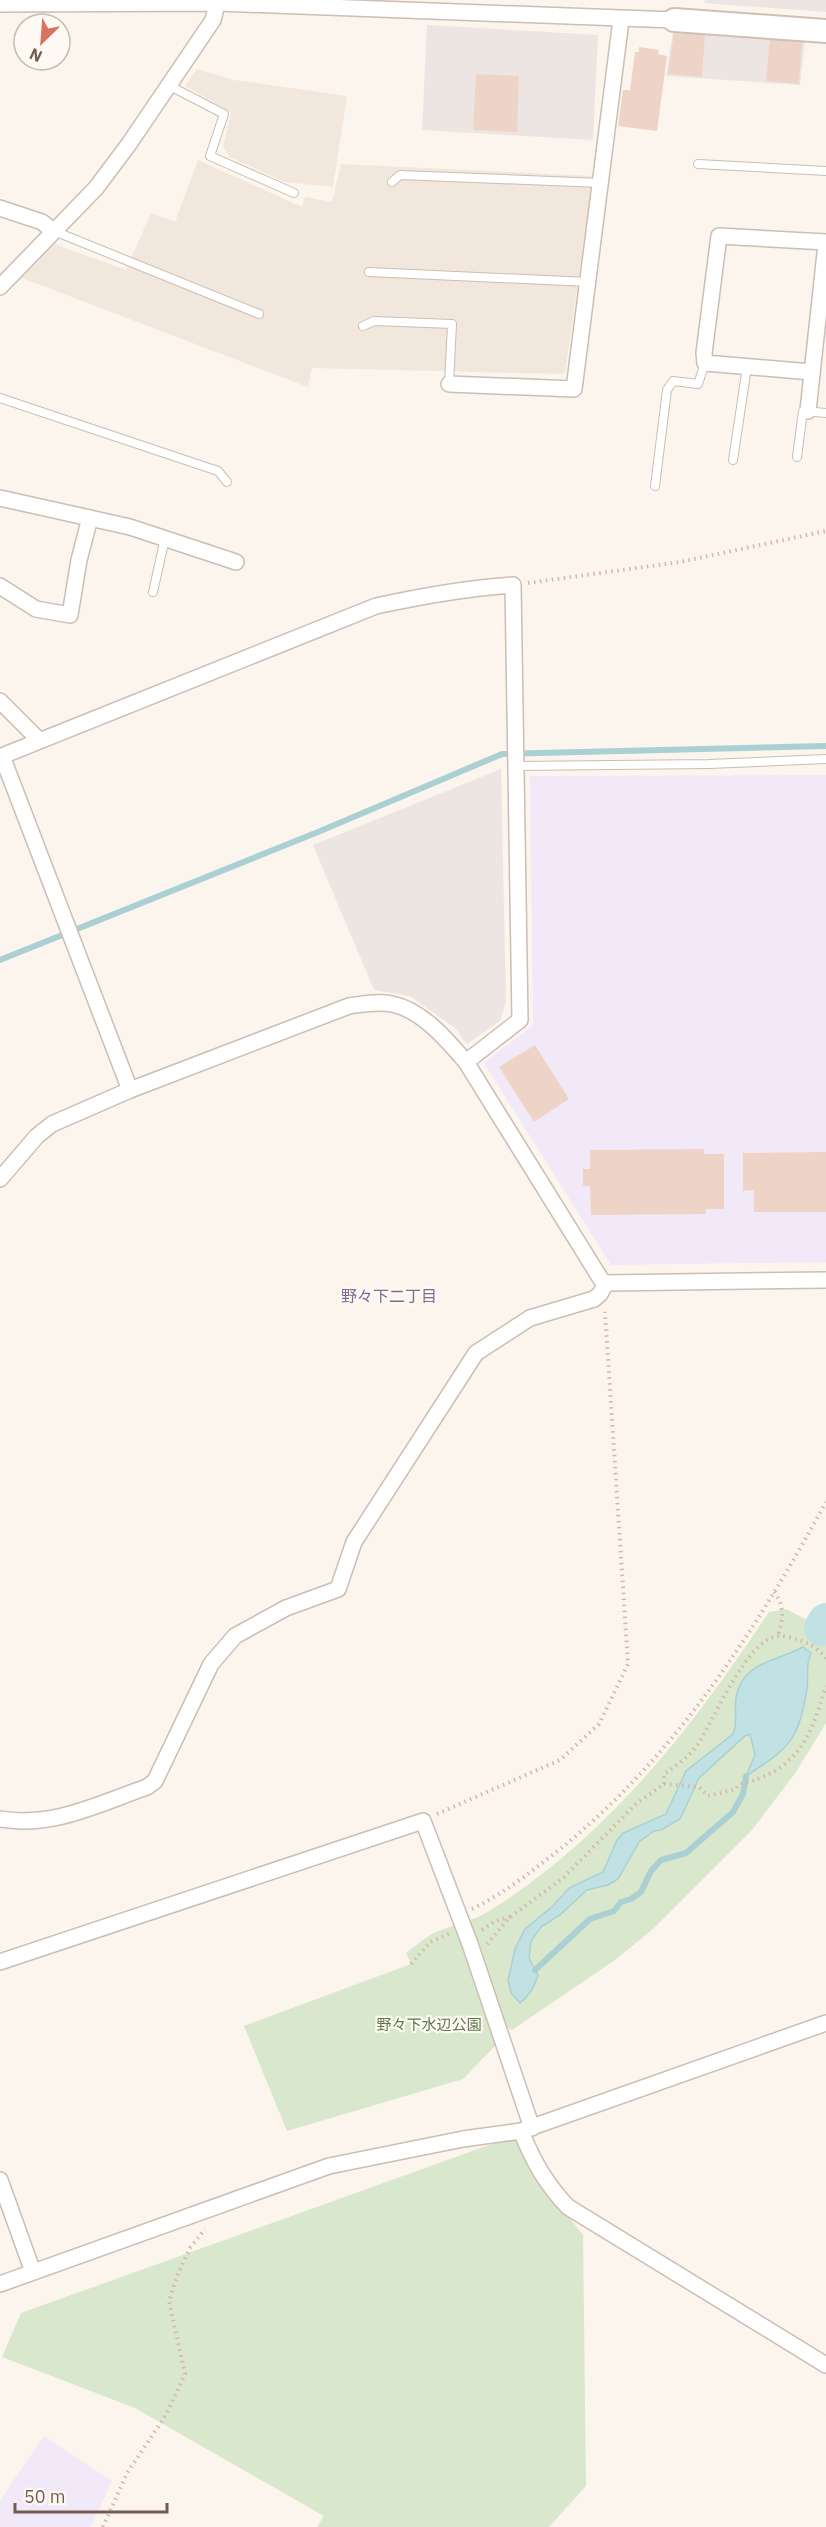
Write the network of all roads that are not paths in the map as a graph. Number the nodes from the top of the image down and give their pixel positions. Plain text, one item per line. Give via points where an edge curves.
1 (218, 2) edge
2 (0, 4) edge
3 (621, 20) junction
4 (674, 20) joint
5 (826, 31) edge
6 (168, 86) junction
7 (698, 164) dead end
8 (826, 171) edge
9 (392, 182) dead end
10 (601, 183) junction
11 (294, 193) dead end
12 (0, 208) edge
13 (53, 231) junction
14 (826, 243) edge
15 (825, 261) edge
16 (369, 272) dead end
17 (589, 282) junction
18 (1, 283) edge
19 (260, 314) dead end
20 (822, 315) edge
21 (363, 326) dead end
22 (705, 363) junction
23 (747, 367) junction
24 (812, 372) junction
25 (449, 384) joint
26 (0, 398) edge
27 (808, 411) junction
28 (826, 413) edge
29 (797, 458) dead end
30 (733, 460) dead end
31 (227, 482) dead end
32 (655, 486) dead end
33 (0, 498) edge
34 (90, 518) junction
35 (165, 538) junction
36 (236, 562) dead end
37 (0, 586) edge
38 (153, 592) dead end
39 (0, 701) edge
40 (38, 740) junction
41 (1, 756) edge
42 (826, 759) edge
43 (514, 766) junction
44 (466, 1062) junction
45 (130, 1090) junction
46 (0, 1179) edge
47 (826, 1280) edge
48 (603, 1289) junction
49 (0, 1819) edge
50 (0, 1962) edge
51 (826, 2023) edge
52 (526, 2129) junction
53 (0, 2180) edge
54 (33, 2272) junction
55 (0, 2284) edge
56 (826, 2365) edge

1 - 2 street
1 - 3 street
1 - 6 street via 213,20
3 - 4 street
3 - 10 street
4 - 5 street
6 - 11 lane via 224,114 210,156
6 - 13 street via 96,188
7 - 8 lane
9 - 10 lane via 400,175
10 - 17 street
12 - 13 street via 42,222
13 - 18 street
13 - 19 lane
14 - 15 street
14 - 22 street via 719,236
15 - 20 street
16 - 17 lane
17 - 25 street via 574,389
20 - 24 street
21 - 25 lane via 374,321 452,324
22 - 23 street
22 - 32 lane via 698,384 673,381 667,390
23 - 24 street
23 - 30 lane
24 - 27 street
26 - 31 lane via 218,471
27 - 28 lane
27 - 29 lane via 803,411
33 - 34 street
34 - 35 street
34 - 37 street via 70,615 36,609
35 - 36 street
35 - 38 lane
39 - 40 street
40 - 41 street
40 - 43 street via 376,606 432,594 513,585
41 - 45 street
42 - 43 lane
43 - 44 street via 519,1020
44 - 45 street via 441,1034 415,1014 393,1004 369,1003 349,1006
44 - 48 street via 602,1281
45 - 46 street via 52,1124
47 - 48 street
48 - 49 street via 594,1299 530,1318 476,1353 354,1542 338,1589 286,1608 235,1636 211,1664 155,1781 55,1820
50 - 52 street via 423,1821 470,1944
51 - 52 street
52 - 54 street via 329,2166
52 - 56 street via 535,2164 568,2207
53 - 54 street
54 - 55 street

